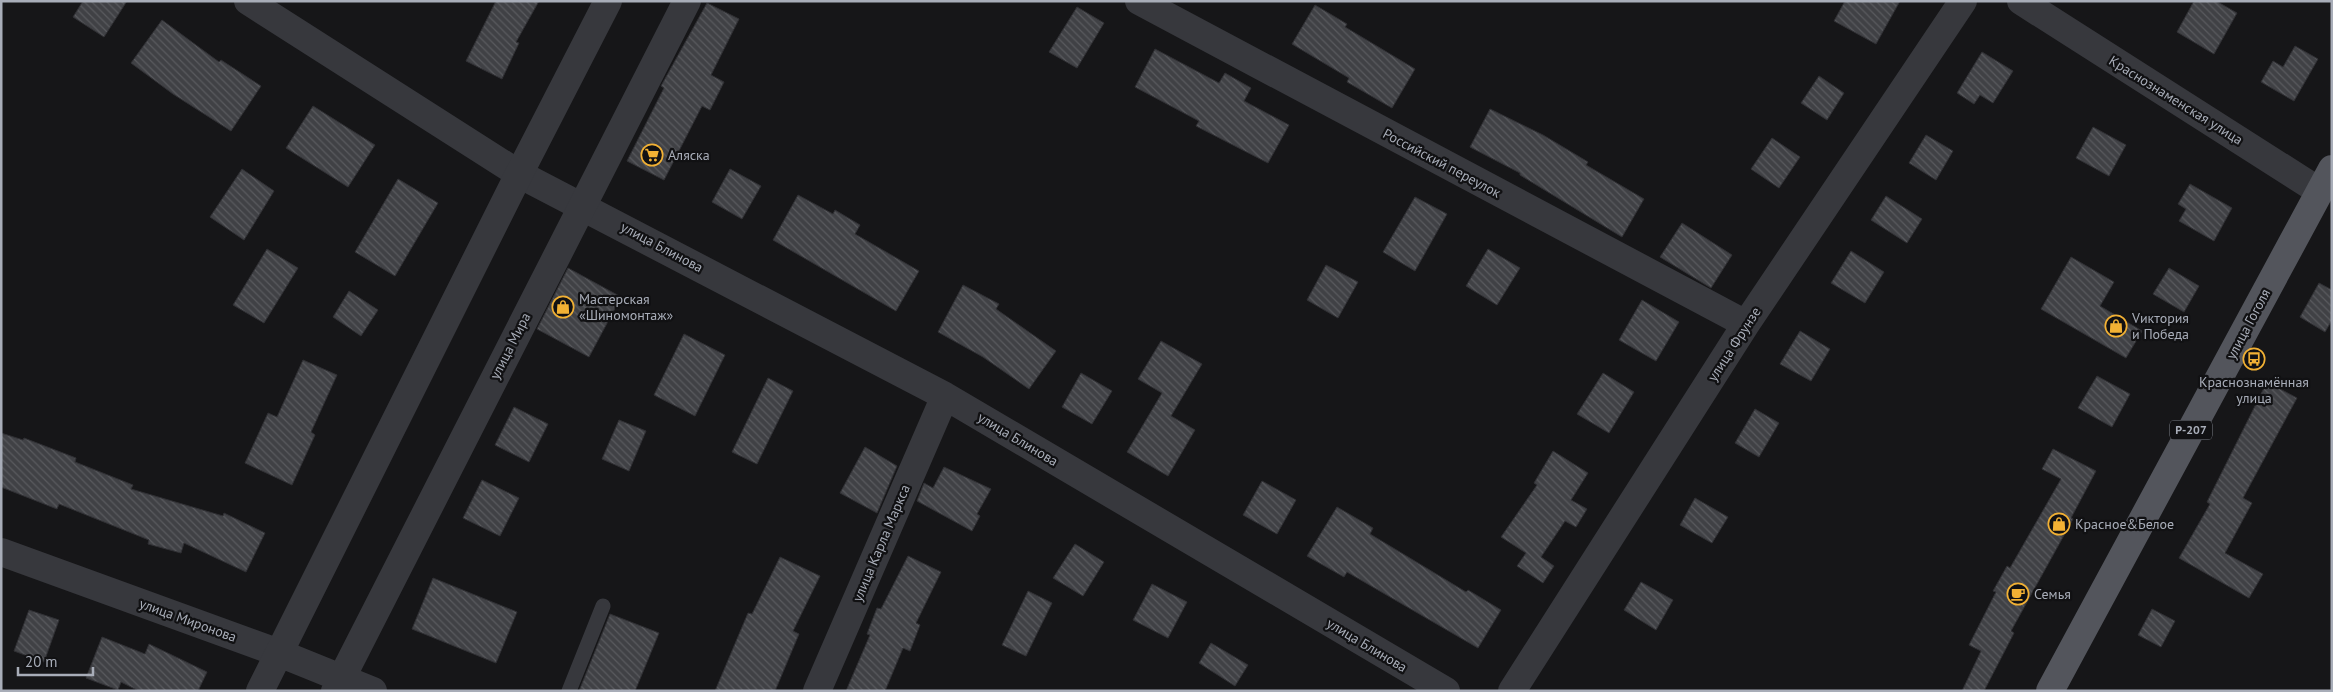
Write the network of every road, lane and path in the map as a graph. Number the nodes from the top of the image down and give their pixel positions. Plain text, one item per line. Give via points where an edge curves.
1 (248, 1) edge
2 (608, 1) edge
3 (686, 1) edge
4 (1139, 1) edge
5 (1963, 1) edge
6 (2020, 1) edge
7 (519, 174) junction
8 (2328, 186) edge
9 (581, 205) junction
10 (1746, 324) junction
11 (945, 396) junction
12 (1, 552) edge
13 (603, 606) dead end
14 (278, 654) junction
15 (339, 684) edge
16 (260, 691) edge
17 (373, 691) edge
18 (569, 691) edge
19 (817, 691) edge
20 (1446, 691) edge
21 (1512, 691) edge
22 (2050, 691) edge

1 - 7 street
2 - 7 street
3 - 9 street, улица Мира
4 - 10 street, Российский переулок
5 - 10 street, улица Фрунзе
6 - 8 street, Краснознаменская улица
7 - 9 street, улица Блинова
7 - 14 street
8 - 22 main road, улица Гоголя / Р-207
9 - 11 street, улица Блинова
9 - 15 street, улица Мира
10 - 21 street, улица Фрунзе
11 - 19 street, улица Карла Маркса
11 - 20 street, улица Блинова
12 - 14 street, улица Миронова
13 - 18 lane
14 - 15 street, улица Миронова
14 - 16 street
15 - 17 street, улица Миронова

